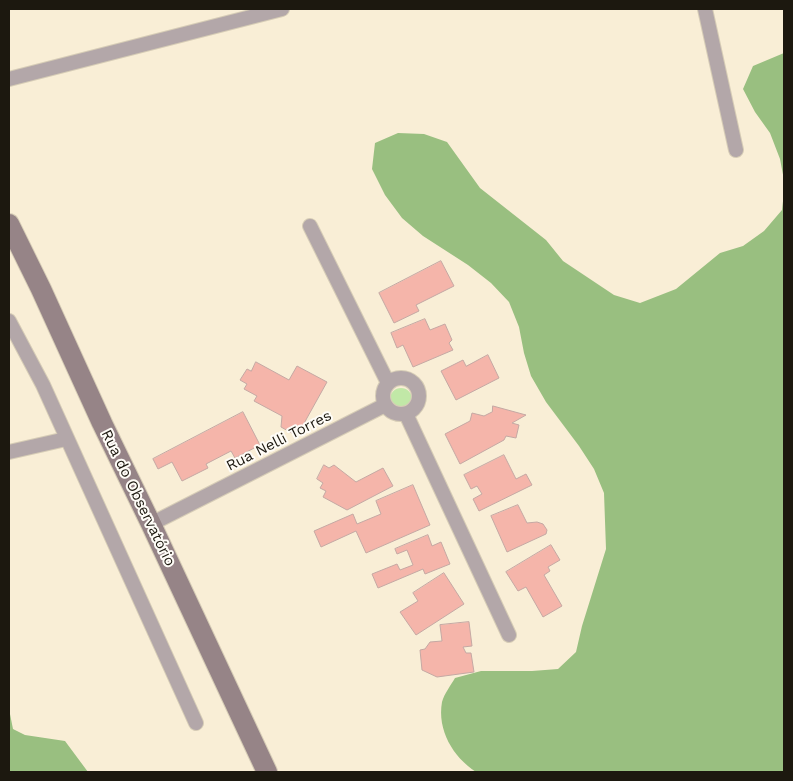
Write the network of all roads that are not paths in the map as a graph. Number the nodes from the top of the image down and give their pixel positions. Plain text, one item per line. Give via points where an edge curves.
1 (282, 9) edge
2 (705, 9) edge
3 (9, 79) edge
4 (736, 150) dead end
5 (9, 224) edge
6 (310, 226) dead end
7 (9, 322) edge
8 (388, 383) junction
9 (385, 404) junction
10 (406, 414) junction
11 (66, 439) junction
12 (9, 452) edge
13 (151, 524) junction
14 (509, 635) dead end
15 (196, 723) dead end
16 (267, 772) edge

1 - 3 street
2 - 4 street
5 - 13 street, Rua do Observatório
6 - 8 street
7 - 11 street
8 - 9 street via 383,393
8 - 10 street via 405,378 418,390 416,407
9 - 10 street via 394,413
9 - 13 street, Rua Nelli Torres
10 - 14 street
11 - 12 street
11 - 15 street
13 - 16 street, Rua do Observatório

